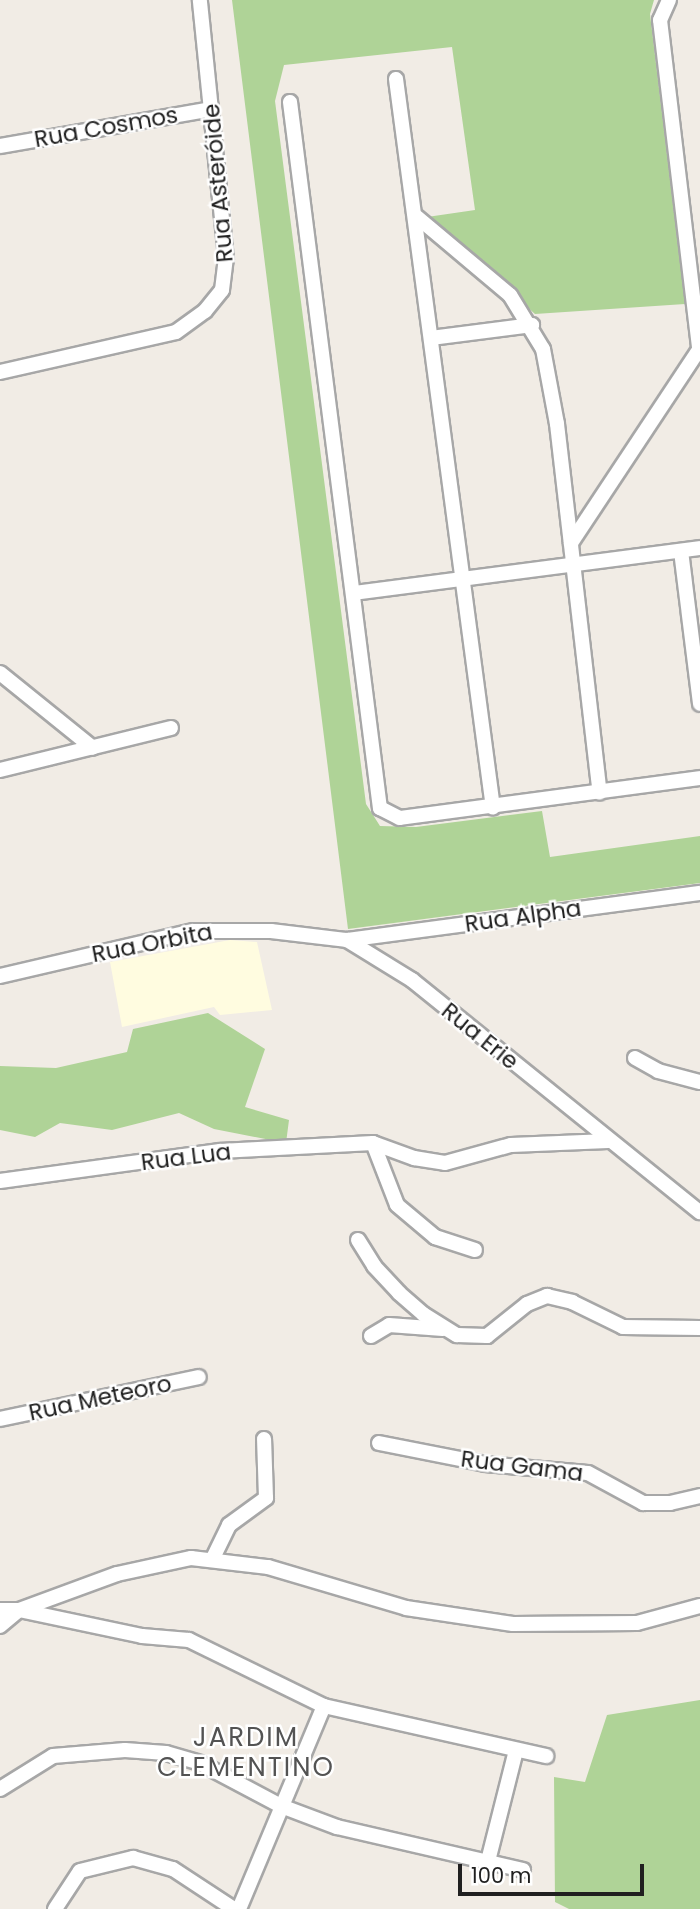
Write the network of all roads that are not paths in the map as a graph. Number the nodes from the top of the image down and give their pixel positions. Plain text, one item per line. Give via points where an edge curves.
1 (200, 0) edge
2 (669, 0) edge
3 (396, 79) dead end
4 (290, 102) dead end
5 (211, 109) junction
6 (0, 146) edge
7 (417, 218) junction
8 (532, 326) junction
9 (431, 338) junction
10 (699, 348) edge
11 (0, 372) edge
12 (572, 543) junction
13 (700, 548) edge
14 (681, 551) junction
15 (573, 563) junction
16 (460, 579) junction
17 (354, 593) junction
18 (0, 673) edge
19 (700, 704) edge
20 (171, 728) dead end
21 (93, 748) junction
22 (0, 770) edge
23 (700, 778) edge
24 (600, 793) junction
25 (493, 808) junction
26 (700, 892) edge
27 (347, 940) junction
28 (0, 976) edge
29 (635, 1058) dead end
30 (700, 1082) edge
31 (608, 1141) junction
32 (373, 1143) junction
33 (0, 1181) edge
34 (700, 1212) edge
35 (358, 1240) dead end
36 (475, 1250) dead end
37 (700, 1328) edge
38 (445, 1329) junction
39 (372, 1336) dead end
40 (199, 1377) dead end
41 (0, 1419) edge
42 (264, 1439) dead end
43 (379, 1443) dead end
44 (700, 1496) edge
45 (213, 1558) junction
46 (700, 1606) edge
47 (0, 1610) edge
48 (19, 1610) junction
49 (0, 1626) edge
50 (324, 1706) junction
51 (516, 1749) junction
52 (547, 1756) dead end
53 (0, 1789) edge
54 (281, 1806) junction
55 (488, 1861) junction
56 (523, 1870) dead end
57 (55, 1909) edge
58 (236, 1909) edge

1 - 5 street, Rua Asteróide
2 - 10 street via 660,20
3 - 7 street
4 - 17 street
5 - 6 street, Rua Cosmos
5 - 11 street, Rua Asteróide via 227,277 215,301 194,322 166,336
7 - 8 street via 510,295
7 - 9 street
8 - 9 street
8 - 12 street via 543,349 557,424
9 - 16 street
10 - 12 street
12 - 15 street
13 - 14 street
14 - 15 street
14 - 19 street
15 - 16 street
15 - 24 street
16 - 17 street
16 - 25 street
17 - 25 street via 380,808 400,818
18 - 21 street
20 - 21 street
21 - 22 street
23 - 24 street
24 - 25 street
26 - 27 street, Rua Alpha
27 - 28 street, Rua Orbita via 271,931 194,931
27 - 31 street, Rua Erie via 412,980
29 - 30 street via 659,1071
31 - 32 street via 511,1144 445,1163
31 - 34 street, Rua Erie
32 - 33 street, Rua Lua via 175,1155
32 - 36 street via 397,1205 435,1237
35 - 38 street via 399,1293
37 - 38 street via 622,1327 572,1302 547,1296 527,1304 487,1336 473,1338
38 - 39 street via 389,1325
40 - 41 street, Rua Meteoro
42 - 45 street via 267,1498 229,1525
43 - 44 street, Rua Gama via 485,1464 588,1473 643,1503
45 - 46 street via 268,1567 405,1608 513,1624 636,1623
45 - 48 street via 169,1560
47 - 48 street
48 - 49 street
48 - 50 street via 142,1636 189,1640
50 - 51 street
50 - 54 street
51 - 52 street
51 - 55 street
53 - 54 street via 53,1756 146,1751 200,1763
54 - 55 street via 337,1827
54 - 58 street
55 - 56 street
57 - 58 street via 80,1871 133,1858 173,1869

